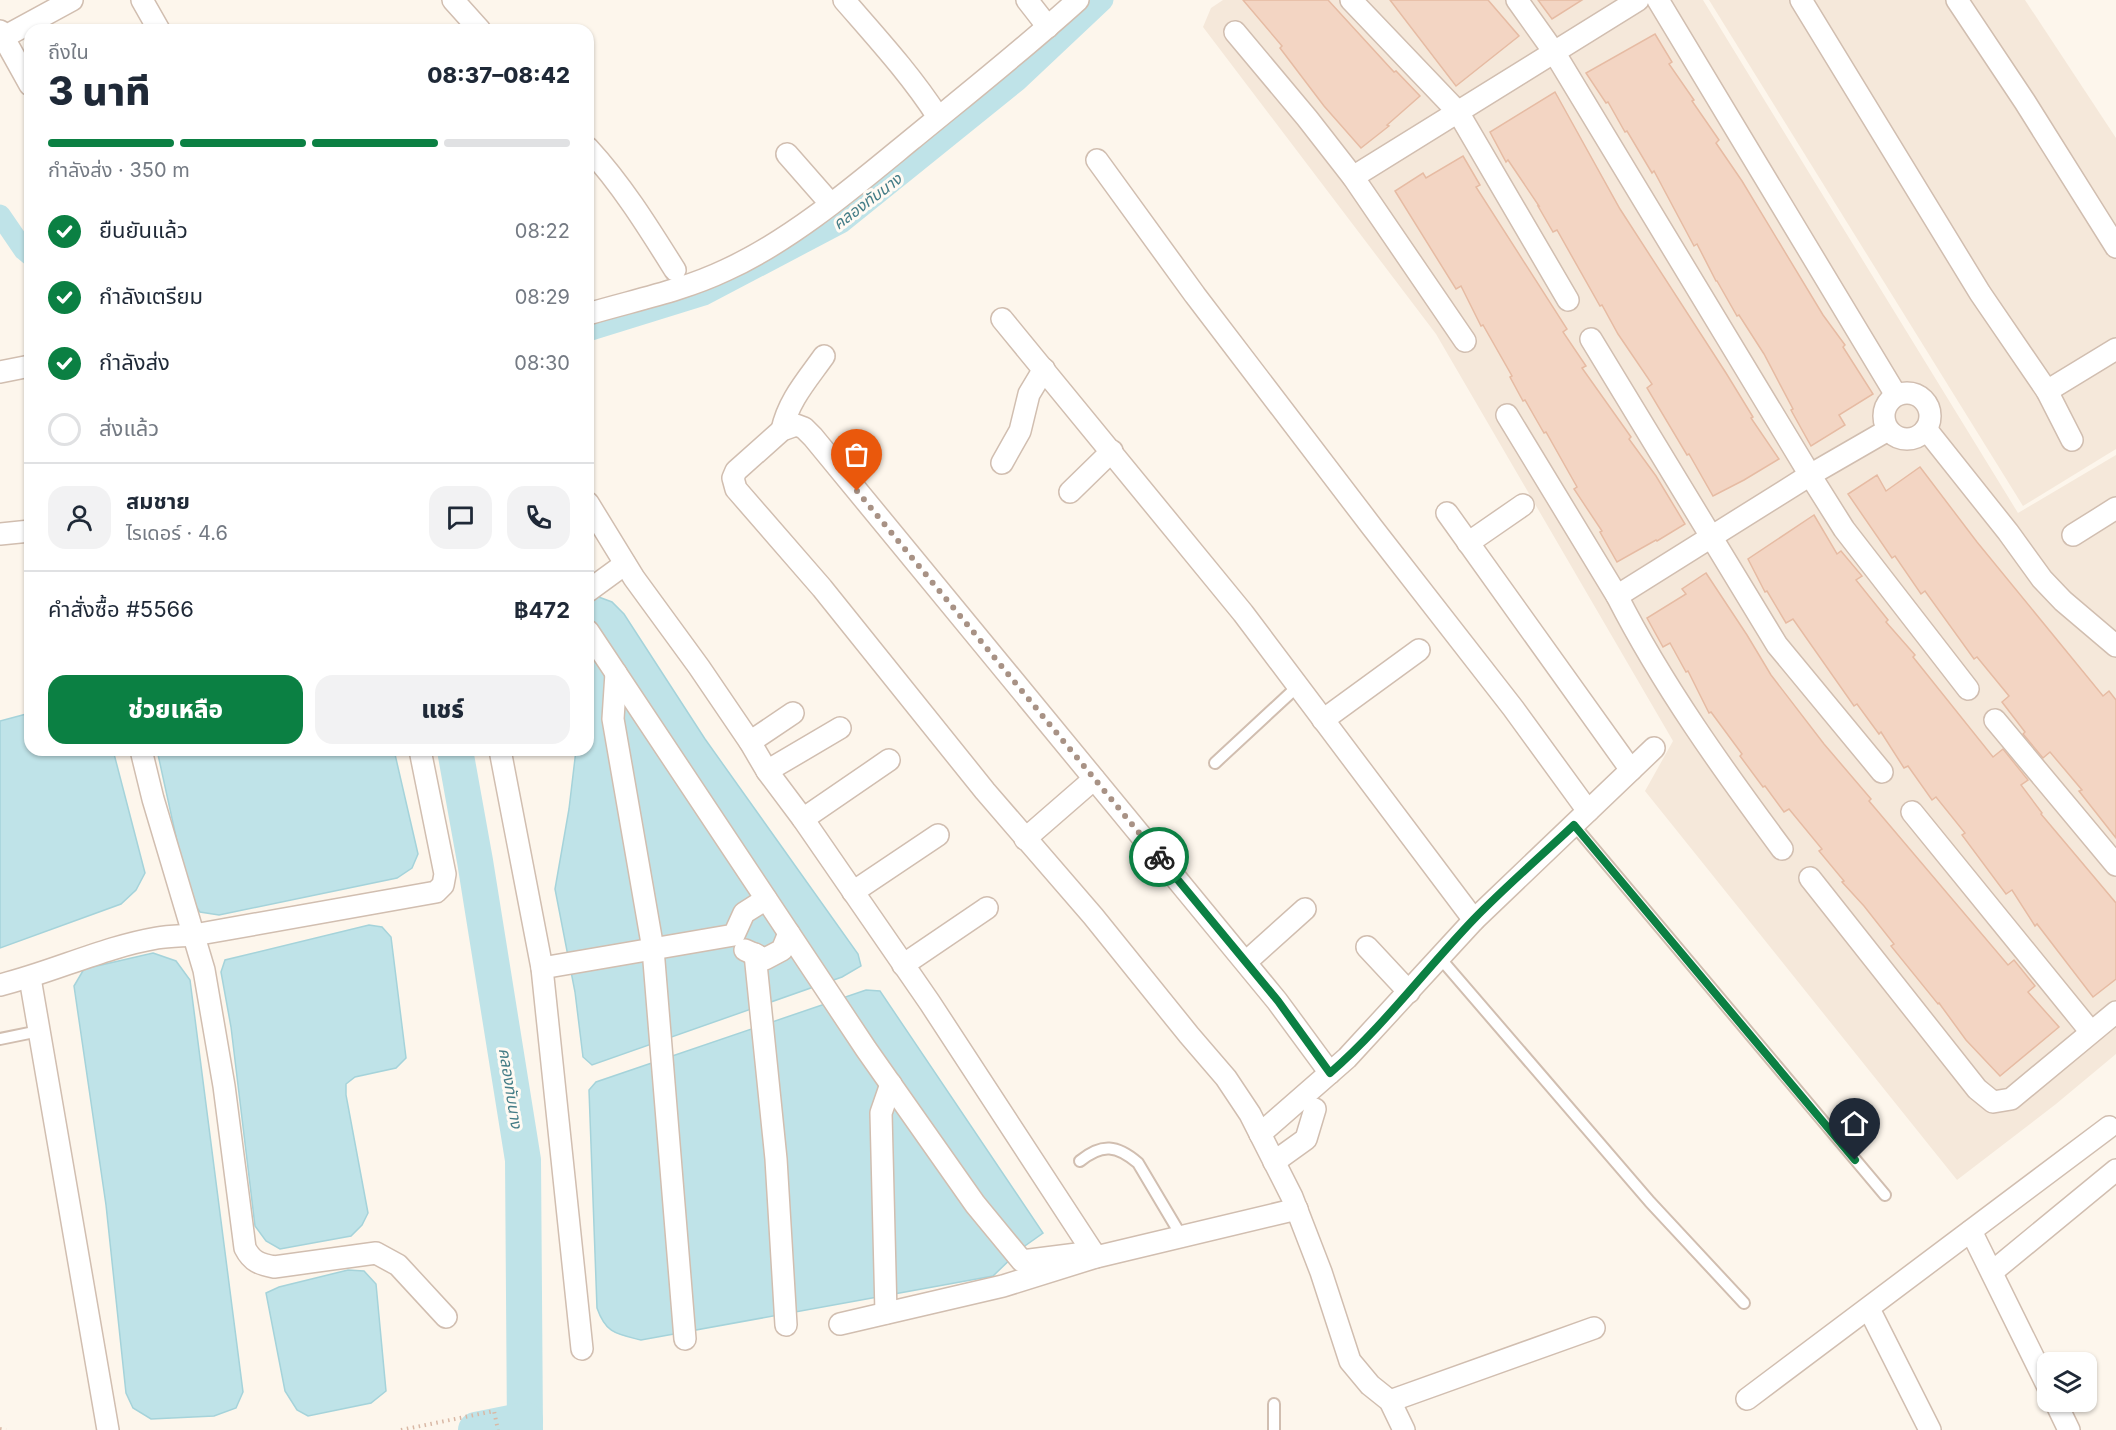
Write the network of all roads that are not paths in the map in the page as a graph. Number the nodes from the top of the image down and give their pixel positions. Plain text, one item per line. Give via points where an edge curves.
1 (72, 0) edge
2 (142, 0) edge
3 (453, 0) edge
4 (844, 0) edge
5 (1027, 0) edge
6 (1078, 0) edge
7 (1351, 0) edge
8 (1517, 0) edge
9 (1638, 0) edge
10 (1658, 0) edge
11 (1802, 0) edge
12 (1957, 0) edge
13 (156, 24) edge
14 (475, 24) edge
15 (1048, 27) junction
16 (1235, 32) dead end
17 (2, 34) edge
18 (1554, 52) junction
19 (24, 75) edge
20 (1458, 112) junction
21 (938, 117) junction
22 (787, 154) dead end
23 (594, 155) edge
24 (1097, 160) dead end
25 (1353, 177) junction
26 (830, 203) junction
27 (2116, 247) edge
28 (675, 270) dead end
29 (1568, 300) dead end
30 (594, 312) edge
31 (1002, 319) dead end
32 (1591, 339) dead end
33 (1465, 341) dead end
34 (2116, 349) edge
35 (824, 356) dead end
36 (24, 367) edge
37 (1044, 369) junction
38 (0, 372) edge
39 (2047, 391) junction
40 (1896, 395) junction
41 (1507, 415) dead end
42 (1926, 429) junction
43 (782, 430) junction
44 (1888, 430) junction
45 (2072, 440) dead end
46 (1112, 451) junction
47 (1002, 463) dead end
48 (1810, 475) junction
49 (1070, 492) dead end
50 (1523, 505) dead end
51 (2116, 508) edge
52 (594, 513) edge
53 (1447, 513) dead end
54 (24, 532) edge
55 (0, 534) edge
56 (2073, 535) dead end
57 (1712, 537) junction
58 (1468, 543) junction
59 (625, 564) junction
60 (594, 587) edge
61 (1617, 596) junction
62 (594, 640) edge
63 (2116, 646) edge
64 (1419, 650) dead end
65 (616, 673) junction
66 (1298, 686) junction
67 (1968, 689) dead end
68 (793, 713) dead end
69 (1323, 720) junction
70 (1995, 720) dead end
71 (840, 728) dead end
72 (750, 742) junction
73 (1654, 748) dead end
74 (142, 756) edge
75 (421, 756) edge
76 (501, 756) edge
77 (889, 760) dead end
78 (1215, 763) dead end
79 (1631, 770) junction
80 (768, 771) junction
81 (1882, 772) dead end
82 (1094, 779) junction
83 (1912, 812) dead end
84 (1581, 818) junction
85 (803, 819) junction
86 (938, 835) dead end
87 (1025, 839) junction
88 (1782, 849) dead end
89 (2116, 865) edge
90 (1810, 878) dead end
91 (853, 892) junction
92 (766, 899) junction
93 (987, 908) dead end
94 (1305, 909) dead end
95 (1474, 920) junction
96 (789, 933) junction
97 (194, 935) junction
98 (734, 935) junction
99 (1367, 947) dead end
100 (653, 949) junction
101 (755, 954) junction
102 (1440, 958) junction
103 (1246, 962) junction
104 (903, 965) junction
105 (542, 968) junction
106 (30, 978) junction
107 (0, 985) edge
108 (1409, 992) junction
109 (2116, 1012) edge
110 (39, 1031) junction
111 (2091, 1032) junction
112 (0, 1039) edge
113 (1330, 1073) junction
114 (891, 1084) junction
115 (1315, 1109) dead end
116 (2109, 1127) dead end
117 (1260, 1134) junction
118 (1080, 1161) dead end
119 (1274, 1162) junction
120 (2116, 1170) edge
121 (1885, 1195) dead end
122 (1297, 1209) junction
123 (1971, 1231) junction
124 (1182, 1237) junction
125 (1094, 1254) junction
126 (1992, 1272) junction
127 (1744, 1303) dead end
128 (1869, 1309) junction
129 (886, 1313) junction
130 (446, 1317) dead end
131 (840, 1324) dead end
132 (786, 1325) dead end
133 (1594, 1328) dead end
134 (685, 1339) dead end
135 (582, 1348) dead end
136 (2037, 1364) edge
137 (1747, 1399) dead end
138 (1390, 1401) junction
139 (1274, 1404) dead end
140 (2060, 1412) edge
141 (1920, 1426) edge
142 (108, 1430) edge
143 (1274, 1430) edge
144 (1404, 1430) edge
145 (2069, 1430) edge

1 - 17 street
2 - 13 street
3 - 14 street
4 - 21 street via 900,64
5 - 15 street
6 - 15 street
7 - 20 street
8 - 18 street
9 - 18 street
10 - 40 street
11 - 39 street via 1980,293
12 - 27 street
15 - 21 street
16 - 25 street
17 - 19 street
18 - 20 street
18 - 48 street
20 - 25 street
20 - 29 street
21 - 26 street
22 - 26 street
23 - 28 street via 632,202
24 - 84 street via 1195,295 1514,708
25 - 33 street
26 - 30 street via 775,245 727,270 675,291
31 - 37 street
32 - 57 street
34 - 39 street
35 - 43 street via 785,414
36 - 38 street
37 - 46 street
37 - 47 street via 1029,394 1020,431
39 - 45 street
40 - 42 street via 1906,392 1924,400 1930,420
40 - 44 street via 1884,411 1883,421
41 - 61 street
42 - 44 street via 1908,439
42 - 63 street via 2042,579
43 - 82 street via 796,424 813,437
43 - 87 street via 736,471 736,489 822,588
44 - 48 street
46 - 49 street
46 - 66 street
48 - 57 street
48 - 67 street via 1844,529
50 - 58 street
51 - 56 street
52 - 59 street
53 - 58 street
54 - 55 street
57 - 61 street
57 - 81 street via 1777,645
58 - 79 street
59 - 60 street
59 - 72 street
61 - 88 street via 1686,715
62 - 65 street
64 - 69 street
65 - 92 street
65 - 100 street via 613,719
66 - 69 street
66 - 78 lane
68 - 72 street
69 - 95 street
70 - 89 street
71 - 80 street
72 - 80 street
73 - 79 street
74 - 97 street
75 - 97 street via 445,873 443,885 435,892
76 - 105 street
77 - 85 street
79 - 84 street
80 - 85 street
82 - 87 street
82 - 103 street
83 - 111 street
84 - 95 street
84 - 121 lane
85 - 91 street
86 - 91 street
87 - 117 street via 1226,1078
90 - 111 street via 1977,1089 1993,1102 2011,1099
91 - 104 street
92 - 96 street
92 - 98 street via 744,913
93 - 104 street
94 - 103 street
95 - 102 street
96 - 101 street via 782,950 765,959
96 - 114 street
97 - 106 street via 125,946
97 - 130 street via 204,970 245,1248 250,1258 274,1267 376,1253 398,1265
98 - 100 street
98 - 101 street via 743,948
99 - 108 street
100 - 105 street
100 - 134 street
101 - 132 street via 776,1159
102 - 108 street
102 - 127 lane via 1650,1202
103 - 113 street
104 - 125 street
105 - 135 street
106 - 107 street
106 - 110 street
108 - 113 street
109 - 111 street
110 - 112 lane
110 - 142 street
113 - 117 street
114 - 125 street via 975,1204 1022,1261
114 - 129 street via 880,1113
115 - 119 street via 1303,1142
116 - 123 street
117 - 119 street
118 - 124 lane via 1103,1147 1129,1155 1138,1163
119 - 122 street
120 - 126 street
122 - 124 street
122 - 138 street via 1350,1361 1370,1386
123 - 126 street
123 - 128 street
124 - 125 street
125 - 129 street via 1003,1286
126 - 136 street
128 - 137 street
128 - 141 street
129 - 131 street
133 - 138 street
138 - 144 street
139 - 143 lane
140 - 145 street

